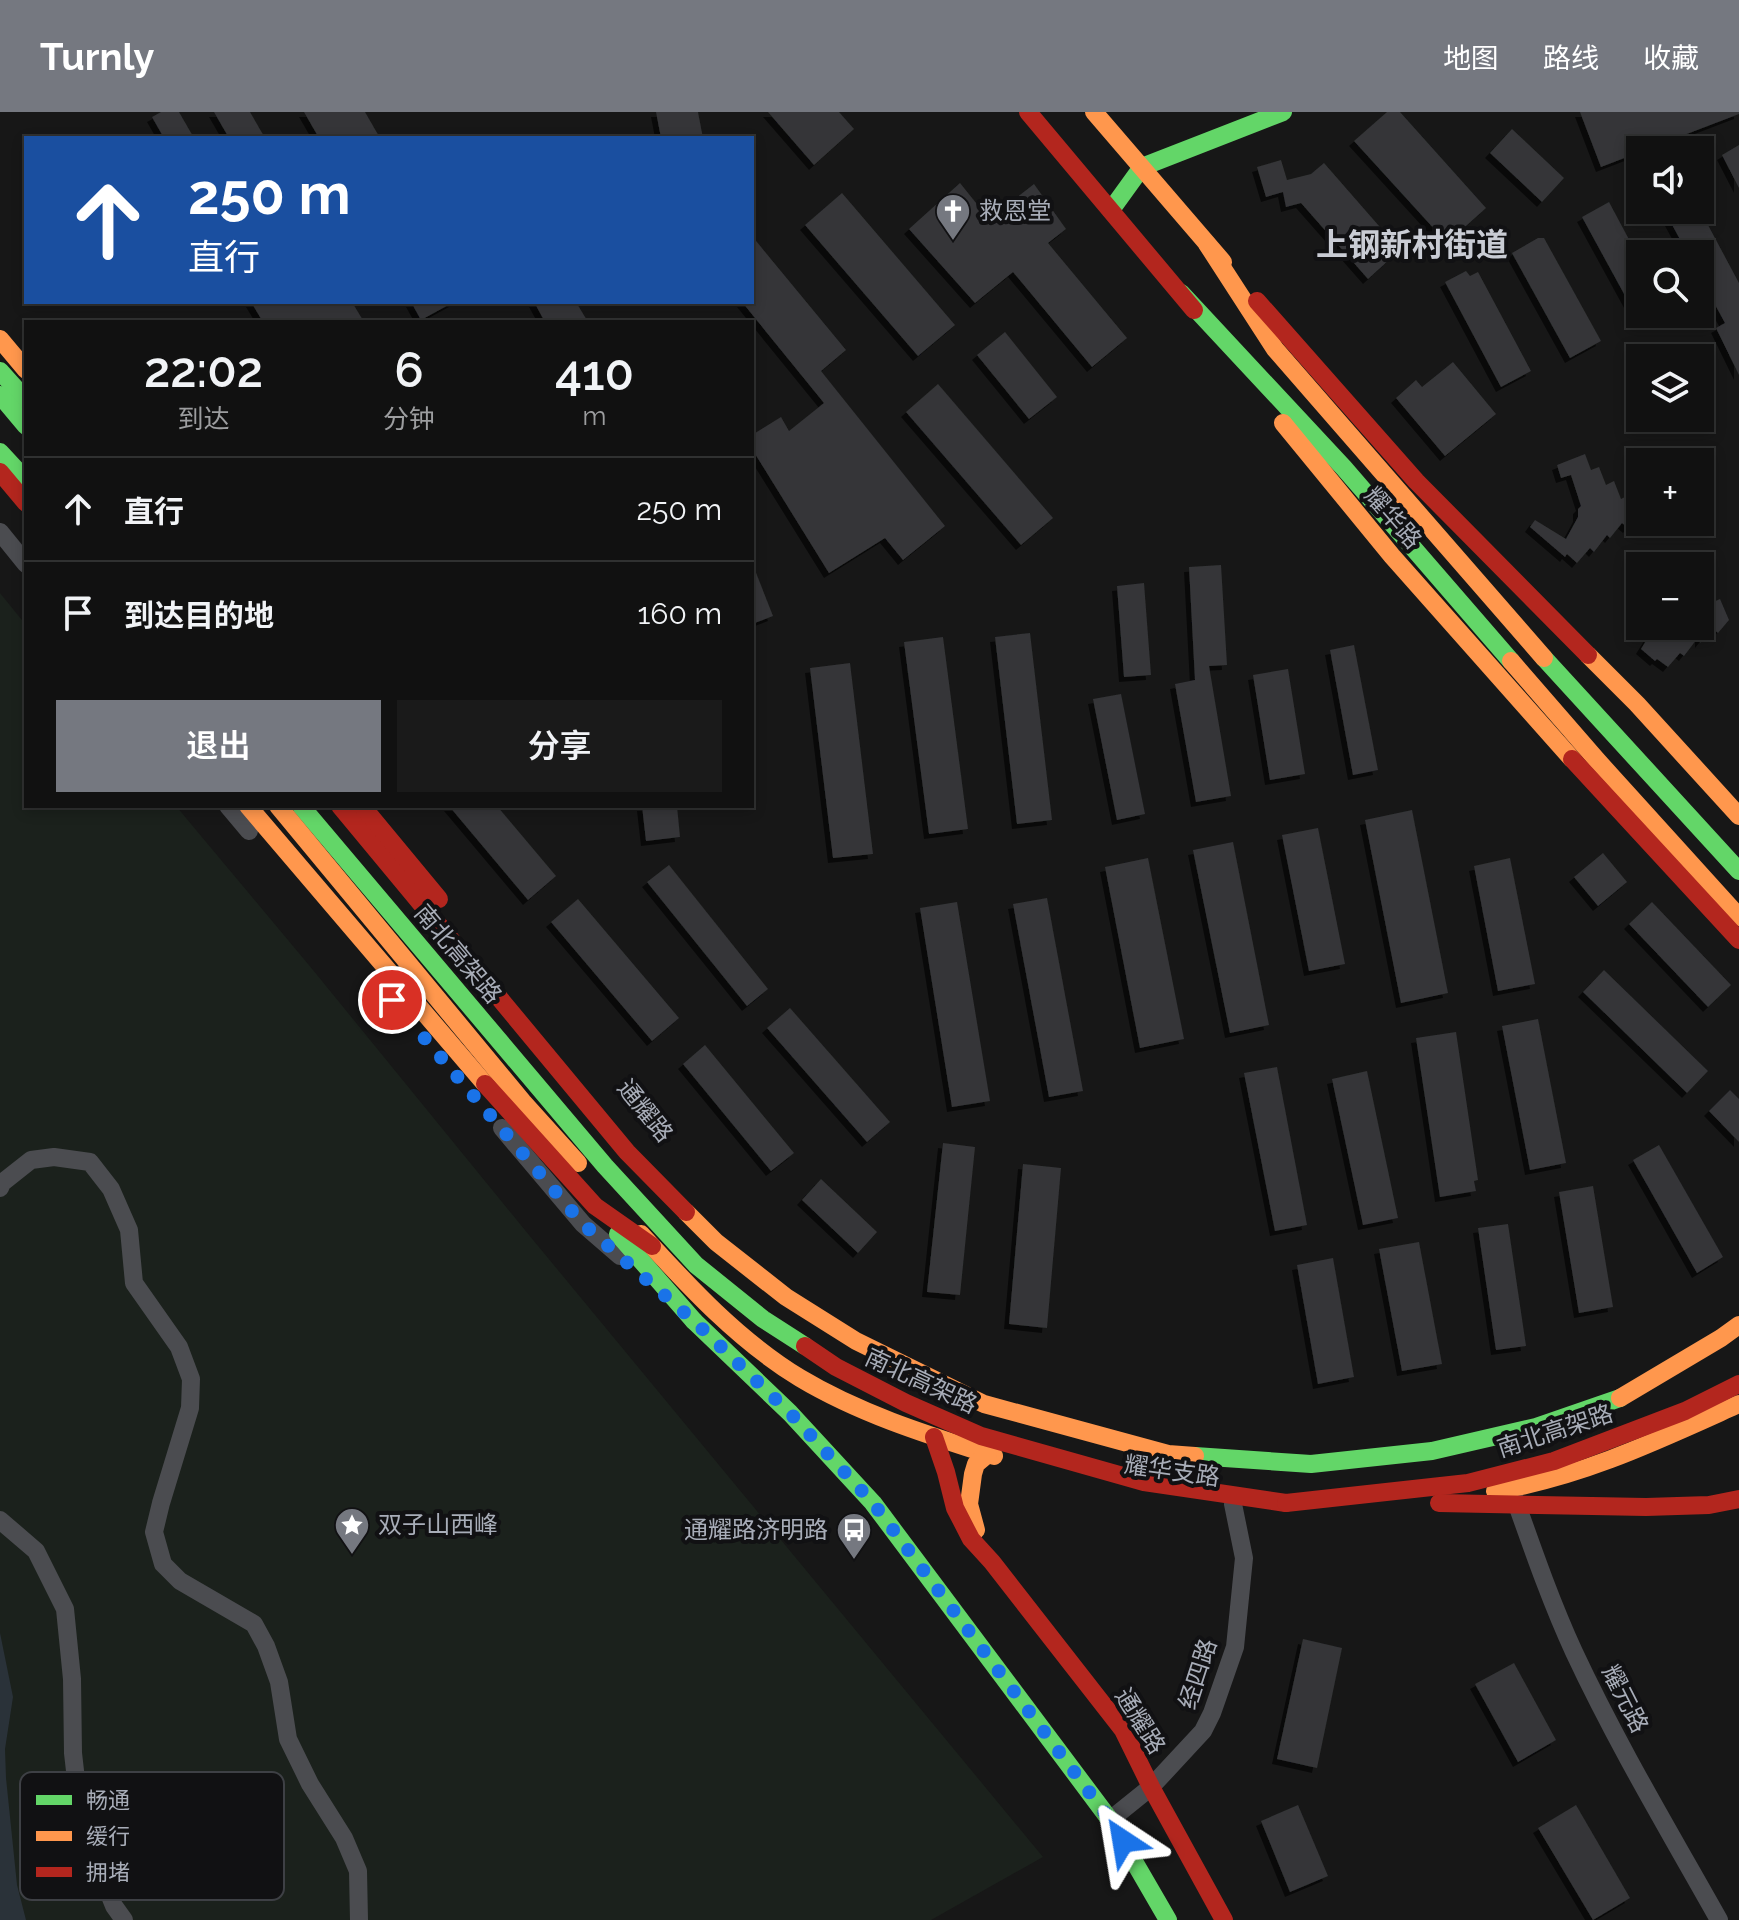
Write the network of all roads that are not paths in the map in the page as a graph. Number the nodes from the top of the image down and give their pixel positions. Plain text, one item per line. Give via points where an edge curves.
1 (1028, 112) edge
2 (1094, 112) edge
3 (1283, 112) edge
4 (1142, 167) junction
5 (1111, 210) junction
6 (1207, 244) junction
7 (1181, 293) junction
8 (0, 339) edge
9 (24, 368) edge
10 (0, 371) edge
11 (0, 395) edge
12 (24, 398) edge
13 (24, 424) edge
14 (0, 452) edge
15 (0, 472) edge
16 (24, 478) edge
17 (24, 501) edge
18 (0, 532) edge
19 (24, 562) edge
20 (230, 808) edge
21 (250, 808) edge
22 (280, 808) edge
23 (303, 808) edge
24 (342, 808) edge
25 (364, 808) edge
26 (1739, 816) edge
27 (1739, 871) edge
28 (1739, 917) edge
29 (1739, 940) edge
30 (0, 1188) edge
31 (595, 1206) junction
32 (652, 1246) junction
33 (694, 1321) junction
34 (1739, 1325) edge
35 (1739, 1335) edge
36 (1739, 1345) edge
37 (951, 1378) joint
38 (1739, 1384) edge
39 (1620, 1398) junction
40 (1739, 1404) edge
41 (934, 1437) junction
42 (988, 1454) junction
43 (1512, 1489) junction
44 (1739, 1499) edge
45 (1286, 1503) junction
46 (1233, 1504) junction
47 (0, 1520) edge
48 (992, 1562) junction
49 (75, 1772) edge
50 (1151, 1787) junction
51 (1110, 1820) junction
52 (112, 1900) edge
53 (124, 1920) edge
54 (359, 1920) edge
55 (1168, 1920) edge
56 (1224, 1920) edge
57 (1719, 1920) edge

1 - 5 main road, 耀华路
2 - 4 main road, 耀华路
3 - 4 main road
4 - 5 main road
4 - 6 main road, 耀华路
5 - 7 main road, 耀华路
6 - 26 main road, 耀华路 via 1416,481 1637,704
6 - 27 main road via 1275,349 1538,652
7 - 28 main road via 1344,468
7 - 29 main road, 耀华路 via 1332,484 1476,651
8 - 9 main road
10 - 12 main road
11 - 13 main road
14 - 16 main road
15 - 17 main road
18 - 19 street
20 - 33 street via 583,1224
21 - 31 main road
22 - 32 main road via 523,1102
23 - 45 main road, 南北高架路 via 605,1166 696,1265 763,1319 836,1367 981,1436 1144,1482
24 - 39 main road, 南北高架路 via 627,1152 716,1242 786,1297 856,1341 984,1404 1168,1454 1311,1464 1432,1451 1536,1427
25 - 37 main road, 通耀路 via 672,1182 731,1239 798,1290 870,1338
30 - 54 street via 31,1160 54,1157 90,1162 111,1189 129,1230 134,1283 179,1347 191,1379 190,1408 154,1532 163,1564 180,1581 254,1624 279,1682 288,1739 358,1871
31 - 32 main road
31 - 33 main road
32 - 41 main road, 耀华支路 via 717,1315 800,1378 849,1404
33 - 51 main road via 873,1503
34 - 39 main road, bridge
35 - 37 main road, 耀华支路 via 1555,1409 1493,1428 1387,1445 1282,1452 1130,1434
36 - 39 main road, 南北高架路, bridge
38 - 45 main road, 南北高架路, bridge via 1685,1411 1554,1461 1468,1483
40 - 43 main road, 耀华支路 via 1600,1463
41 - 42 main road, 耀华支路
41 - 48 main road, 通耀路 via 955,1508 971,1539
42 - 46 main road, 耀华支路 via 1103,1485
42 - 48 main road, 通耀路 via 976,1464 969,1504
43 - 46 main road, 耀华支路 via 1331,1505
43 - 57 street, 耀元路 via 1573,1649
44 - 45 main road, bridge via 1646,1507
46 - 50 street, 经四路 via 1244,1558 1235,1647 1203,1731
47 - 49 street via 36,1551 65,1609
48 - 50 main road, 通耀路 via 1123,1730
50 - 51 street, 经四路
50 - 56 main road, 通耀路
51 - 55 main road
52 - 53 street

